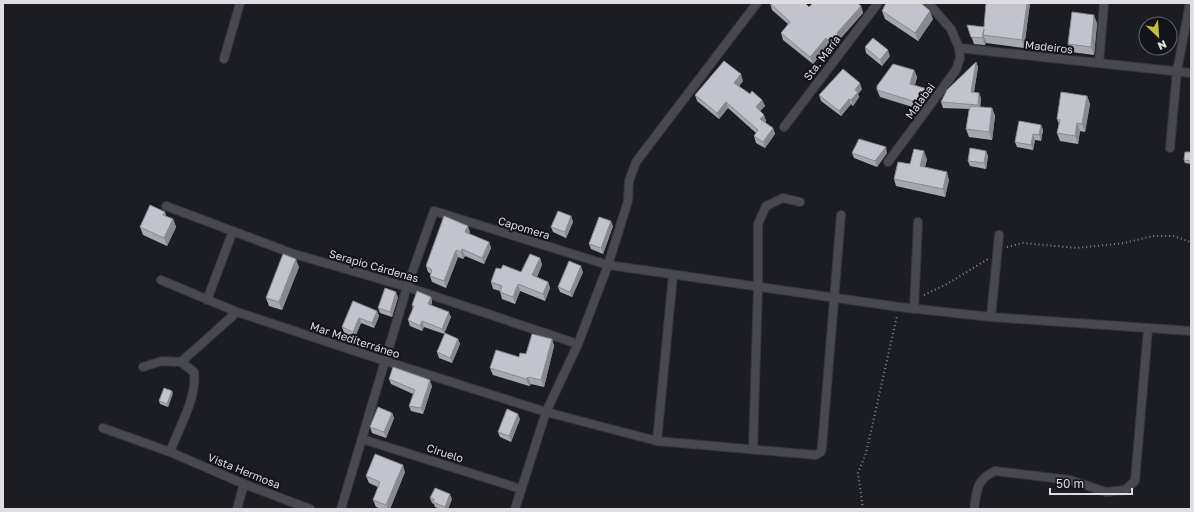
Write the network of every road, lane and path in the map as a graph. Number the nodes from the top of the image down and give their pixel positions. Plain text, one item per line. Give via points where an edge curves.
1 (240, 3) edge
2 (757, 3) edge
3 (878, 3) edge
4 (928, 3) edge
5 (1104, 3) edge
6 (1190, 3) edge
7 (959, 48) junction
8 (224, 59) dead end
9 (1099, 63) junction
10 (1176, 71) junction
11 (1191, 73) edge
12 (784, 127) dead end
13 (1170, 148) dead end
14 (888, 162) dead end
15 (800, 202) dead end
16 (166, 206) dead end
17 (841, 215) dead end
18 (918, 222) dead end
19 (233, 231) junction
20 (998, 235) dead end
21 (608, 265) junction
22 (673, 275) junction
23 (161, 280) dead end
24 (407, 287) junction
25 (758, 288) junction
26 (835, 299) junction
27 (207, 300) junction
28 (914, 309) junction
29 (237, 312) junction
30 (991, 317) junction
31 (1148, 329) junction
32 (1191, 331) edge
33 (578, 344) junction
34 (385, 361) junction
35 (181, 362) junction
36 (143, 367) dead end
37 (546, 412) junction
38 (104, 428) dead end
39 (362, 439) junction
40 (657, 440) junction
41 (753, 449) junction
42 (170, 452) junction
43 (858, 473) dead end
44 (244, 484) junction
45 (521, 489) junction
46 (237, 509) edge
47 (310, 509) edge
48 (341, 509) edge
49 (515, 509) edge
50 (863, 509) edge
51 (974, 509) edge

1 - 8 street
2 - 21 street via 636,162 629,181 628,201
3 - 12 street, Sta. María
4 - 7 street via 951,29
5 - 9 street
6 - 10 street
7 - 9 street, Madeiros
7 - 14 street, Malabai via 960,58 956,70
9 - 10 street, Madeiros
10 - 11 street, Madeiros
10 - 13 street
15 - 25 street via 783,198 766,206 758,224
16 - 19 street, Serapio Cárdenas
17 - 26 street, Mar Mediterráneo
18 - 28 street
19 - 24 street, Serapio Cárdenas via 291,253
19 - 27 street
20 - 30 street
21 - 22 street, Capomera
21 - 24 street, Capomera via 434,211
21 - 33 street
22 - 25 street, Capomera
22 - 40 street
23 - 27 street, Mar Mediterráneo
24 - 33 street, Serapio Cárdenas
24 - 34 street
25 - 26 street, Capomera
25 - 41 street
26 - 28 street, Capomera
26 - 41 street, Mar Mediterráneo via 820,452 816,455
27 - 29 street, Mar Mediterráneo
28 - 30 street, Capomera
29 - 34 street, Mar Mediterráneo
29 - 35 street
30 - 31 street, Capomera
31 - 32 street, Capomera
31 - 51 street via 1135,481 1131,486 1125,490 1106,492 1070,480 995,471 984,476 978,487
33 - 37 street
34 - 37 street, Mar Mediterráneo
34 - 39 street
35 - 36 street via 162,361
35 - 42 street via 194,372 195,383
37 - 40 street, Mar Mediterráneo
37 - 45 street
38 - 42 street, Vista Hermosa
39 - 45 street, Ciruelo
39 - 48 street
40 - 41 street, Mar Mediterráneo
42 - 44 street, Vista Hermosa
43 - 50 path
44 - 46 street
44 - 47 street, Vista Hermosa
45 - 49 street

